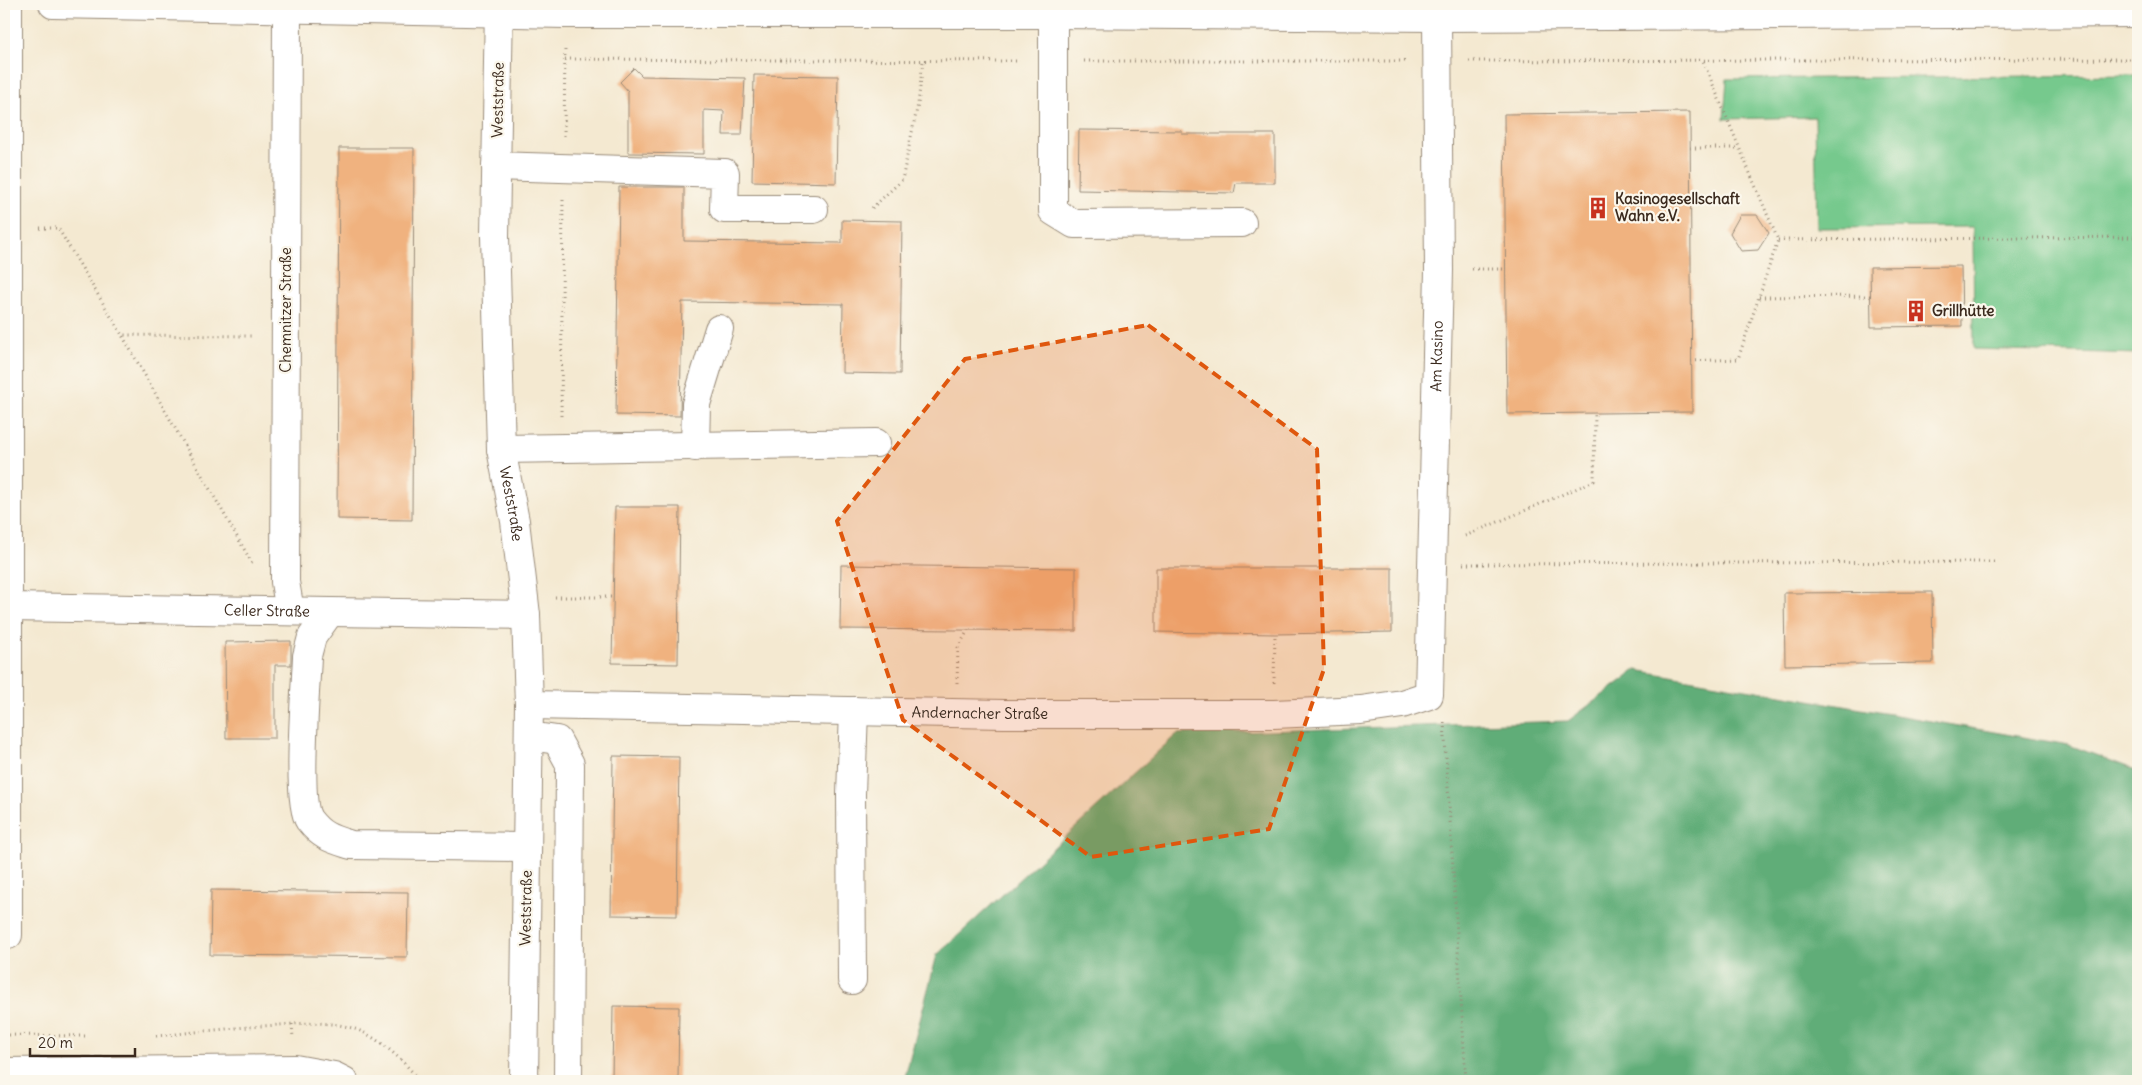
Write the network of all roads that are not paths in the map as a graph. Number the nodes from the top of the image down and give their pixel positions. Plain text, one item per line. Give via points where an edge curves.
1 (8, 4) edge
2 (53, 4) edge
3 (287, 8) junction
4 (499, 9) edge
5 (743, 9) edge
6 (1308, 10) edge
7 (1701, 10) edge
8 (1915, 10) edge
9 (2138, 13) edge
10 (1053, 14) junction
11 (1437, 17) junction
12 (496, 166) junction
13 (814, 208) dead end
14 (1242, 223) dead end
15 (719, 329) dead end
16 (876, 442) dead end
17 (695, 446) junction
18 (501, 449) junction
19 (525, 606) junction
20 (8, 607) junction
21 (290, 611) junction
22 (330, 612) junction
23 (1428, 695) joint
24 (530, 705) junction
25 (854, 711) junction
26 (529, 736) junction
27 (527, 846) junction
28 (8, 935) dead end
29 (852, 980) dead end
30 (4, 1072) edge
31 (344, 1081) edge
32 (524, 1081) edge
33 (568, 1081) edge

1 - 20 street
2 - 3 street
3 - 4 street
3 - 21 street, Chemnitzer Straße via 285,582
4 - 5 street via 565,14
4 - 12 street, Weststraße
5 - 10 street
6 - 10 street
6 - 11 street
7 - 8 street
7 - 11 street
8 - 9 street
10 - 14 street via 1053,211 1074,224
11 - 23 street, Am Kasino via 1438,270
12 - 13 street via 724,173 724,209
12 - 18 street, Weststraße
15 - 17 street via 696,404
16 - 17 street
17 - 18 street
18 - 19 street, Weststraße via 515,521
19 - 22 street, Celler Straße
19 - 24 street, Weststraße
20 - 21 street, Celler Straße
20 - 28 street
21 - 22 street, Celler Straße
22 - 27 street via 312,637 307,656 302,790 308,819 324,836 351,845
23 - 25 street, Andernacher Straße via 1402,704 1361,710 1274,714
24 - 25 street, Andernacher Straße
24 - 26 street, Weststraße
25 - 29 street
26 - 27 street, Weststraße
26 - 33 street via 557,740 570,764
27 - 32 street, Weststraße
30 - 31 street via 295,1069

